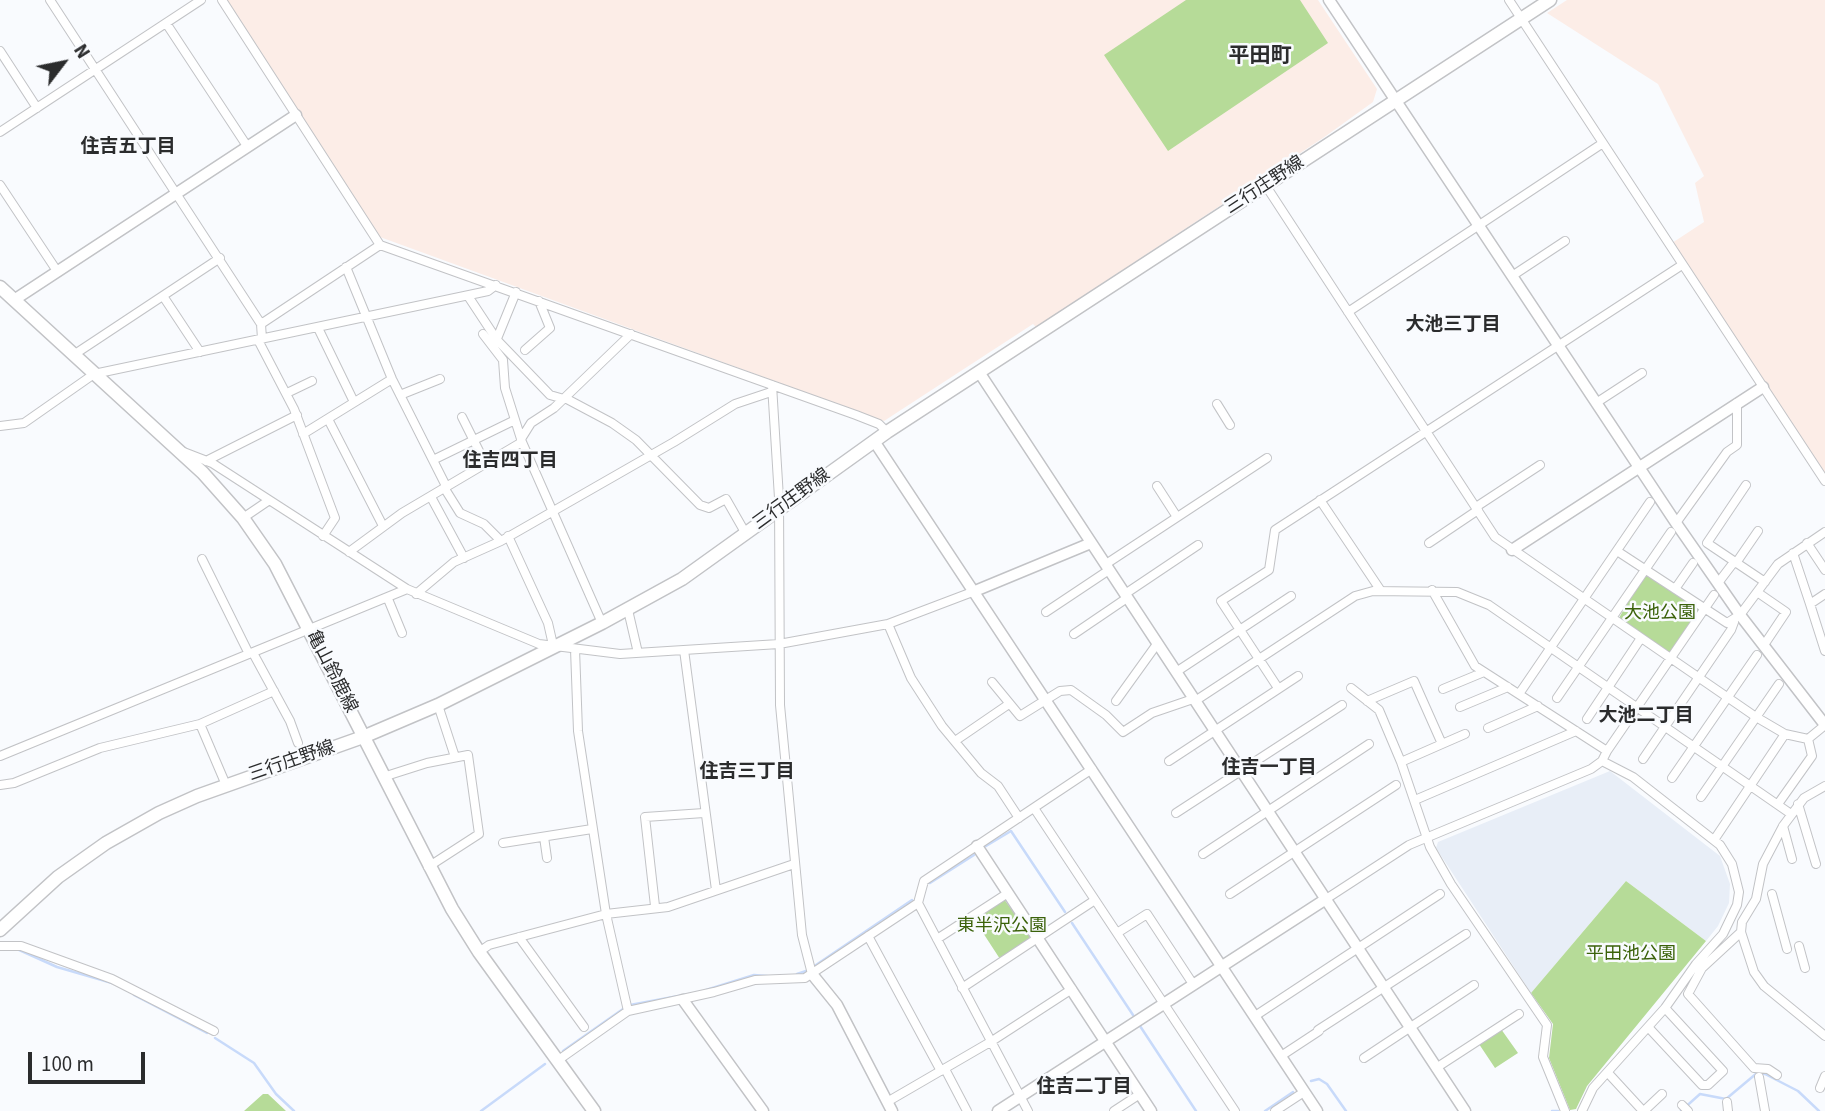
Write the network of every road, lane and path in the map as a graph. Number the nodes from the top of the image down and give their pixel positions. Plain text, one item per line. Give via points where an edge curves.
1 (50, 0) edge
2 (201, 0) edge
3 (222, 0) edge
4 (1329, 0) edge
5 (1509, 0) edge
6 (1550, 0) edge
7 (1521, 19) junction
8 (166, 23) junction
9 (0, 51) edge
10 (96, 69) junction
11 (1396, 99) junction
12 (37, 108) junction
13 (296, 114) junction
14 (0, 132) edge
15 (1603, 143) junction
16 (247, 146) junction
17 (0, 185) edge
18 (1266, 186) junction
19 (177, 193) junction
20 (1479, 225) junction
21 (1564, 241) dead end
22 (380, 245) junction
23 (220, 258) junction
24 (1682, 265) junction
25 (346, 267) junction
26 (57, 271) junction
27 (1512, 276) junction
28 (496, 285) junction
29 (0, 287) edge
30 (516, 292) junction
31 (163, 296) junction
32 (468, 296) junction
33 (14, 300) junction
34 (539, 301) junction
35 (1348, 312) junction
36 (366, 317) junction
37 (261, 324) junction
38 (318, 328) junction
39 (483, 334) dead end
40 (631, 334) junction
41 (260, 339) junction
42 (495, 342) junction
43 (1558, 345) junction
44 (525, 350) dead end
45 (200, 352) junction
46 (75, 354) junction
47 (979, 372) junction
48 (1642, 373) dead end
49 (94, 374) junction
50 (392, 379) junction
51 (439, 379) dead end
52 (312, 381) dead end
53 (1763, 387) junction
54 (772, 389) junction
55 (287, 393) junction
56 (400, 395) junction
57 (564, 399) junction
58 (354, 402) junction
59 (1596, 403) junction
60 (1737, 403) junction
61 (1217, 404) dead end
62 (296, 415) junction
63 (462, 417) dead end
64 (328, 419) junction
65 (515, 421) junction
66 (1230, 425) dead end
67 (0, 426) edge
68 (887, 432) junction
69 (1427, 432) junction
70 (303, 433) junction
71 (473, 439) junction
72 (522, 441) junction
73 (874, 441) junction
74 (179, 451) junction
75 (651, 455) junction
76 (1267, 458) dead end
77 (433, 460) junction
78 (206, 461) junction
79 (485, 463) junction
80 (1540, 465) dead end
81 (1638, 466) junction
82 (1825, 481) edge
83 (1746, 485) dead end
84 (1157, 486) dead end
85 (446, 487) junction
86 (431, 497) junction
87 (1320, 500) junction
88 (268, 501) junction
89 (1650, 502) dead end
90 (1477, 509) junction
91 (778, 510) junction
92 (553, 511) junction
93 (1177, 517) junction
94 (243, 518) junction
95 (383, 526) junction
96 (1674, 528) junction
97 (1758, 531) dead end
98 (1825, 532) edge
99 (746, 534) junction
100 (323, 536) junction
101 (504, 539) junction
102 (1091, 543) junction
103 (1429, 543) dead end
104 (1807, 543) junction
105 (1198, 545) dead end
106 (1512, 550) junction
107 (1617, 551) junction
108 (349, 552) junction
109 (1793, 553) junction
110 (464, 558) junction
111 (202, 559) dead end
112 (1735, 562) junction
113 (1693, 563) dead end
114 (1108, 567) junction
115 (1646, 570) junction
116 (1825, 570) edge
117 (1765, 582) junction
118 (1718, 583) junction
119 (1675, 589) junction
120 (407, 590) junction
121 (1432, 590) junction
122 (975, 591) junction
123 (1381, 591) junction
124 (1757, 593) junction
125 (416, 594) junction
126 (1825, 594) edge
127 (1714, 595) dead end
128 (1126, 596) junction
129 (1291, 596) dead end
130 (388, 598) junction
131 (1583, 599) junction
132 (1810, 604) junction
133 (1704, 608) junction
134 (628, 610) junction
135 (1046, 612) dead end
136 (1737, 618) junction
137 (1613, 619) junction
138 (602, 623) junction
139 (888, 624) junction
140 (309, 630) junction
141 (1241, 630) junction
142 (402, 633) dead end
143 (1074, 634) dead end
144 (1641, 638) junction
145 (779, 644) junction
146 (1157, 644) junction
147 (556, 645) junction
148 (1550, 648) junction
149 (575, 649) junction
150 (684, 650) junction
151 (1760, 650) junction
152 (1825, 651) edge
153 (251, 653) junction
154 (638, 653) junction
155 (1671, 657) junction
156 (1260, 659) junction
157 (1579, 667) junction
158 (1484, 672) junction
159 (1176, 673) junction
160 (1297, 676) dead end
161 (1699, 678) junction
162 (992, 682) dead end
163 (1779, 684) dead end
164 (1508, 687) junction
165 (1607, 687) junction
166 (1278, 688) junction
167 (1351, 688) dead end
168 (1443, 689) dead end
169 (274, 691) junction
170 (1519, 694) junction
171 (1727, 697) junction
172 (1557, 698) dead end
173 (1046, 699) junction
174 (1194, 700) junction
175 (1116, 701) dead end
176 (1367, 701) junction
177 (1009, 704) junction
178 (438, 705) junction
179 (1342, 705) dead end
180 (1538, 706) junction
181 (1460, 707) dead end
182 (1637, 707) junction
183 (1756, 718) junction
184 (1587, 719) dead end
185 (200, 724) junction
186 (1825, 725) edge
187 (1488, 727) dead end
188 (1666, 727) junction
189 (1215, 731) junction
190 (1576, 731) junction
191 (1465, 734) dead end
192 (1785, 734) junction
193 (363, 737) junction
194 (1808, 739) junction
195 (955, 741) junction
196 (298, 743) dead end
197 (1368, 744) dead end
198 (1442, 744) junction
199 (1693, 746) junction
200 (1608, 751) junction
201 (0, 756) edge
202 (455, 757) junction
203 (1643, 759) dead end
204 (1168, 761) dead end
205 (1602, 761) junction
206 (1401, 762) junction
207 (1722, 766) junction
208 (1092, 769) junction
209 (1241, 770) junction
210 (383, 777) junction
211 (1672, 778) dead end
212 (0, 785) edge
213 (226, 785) junction
214 (1396, 785) dead end
215 (1750, 785) junction
216 (1824, 789) edge
217 (1701, 797) dead end
218 (1415, 800) junction
219 (1778, 804) junction
220 (1798, 804) junction
221 (1034, 808) junction
222 (1268, 811) junction
223 (704, 813) junction
224 (1176, 813) dead end
225 (1791, 814) junction
226 (1019, 818) junction
227 (1783, 826) junction
228 (592, 829) junction
229 (544, 836) junction
230 (1429, 839) junction
231 (1714, 839) junction
232 (503, 843) dead end
233 (977, 846) junction
234 (1295, 851) junction
235 (1203, 854) dead end
236 (547, 858) dead end
237 (1792, 859) dead end
238 (794, 864) junction
239 (1816, 864) dead end
240 (428, 867) junction
241 (716, 890) junction
242 (1008, 893) junction
243 (1230, 894) dead end
244 (1440, 894) dead end
245 (1772, 894) dead end
246 (1326, 899) junction
247 (1095, 900) junction
248 (918, 903) junction
249 (655, 906) junction
250 (606, 914) junction
251 (0, 930) edge
252 (1741, 932) junction
253 (1117, 933) junction
254 (1466, 934) dead end
255 (868, 936) junction
256 (519, 937) junction
257 (1037, 938) junction
258 (937, 939) junction
259 (0, 946) edge
260 (1799, 946) dead end
261 (1357, 947) junction
262 (1787, 949) dead end
263 (479, 952) junction
264 (1222, 966) junction
265 (1699, 966) junction
266 (1805, 968) dead end
267 (812, 974) junction
268 (1193, 984) junction
269 (1474, 985) dead end
270 (962, 988) junction
271 (1384, 988) junction
272 (1072, 989) junction
273 (683, 1000) junction
274 (1163, 1003) junction
275 (1665, 1008) junction
276 (628, 1011) junction
277 (1520, 1014) dead end
278 (1255, 1016) junction
279 (584, 1027) dead end
280 (1648, 1027) junction
281 (1410, 1028) junction
282 (214, 1031) dead end
283 (1825, 1034) edge
284 (992, 1041) junction
285 (1106, 1041) junction
286 (1281, 1056) junction
287 (1364, 1058) dead end
288 (557, 1061) junction
289 (1436, 1068) junction
290 (943, 1070) junction
291 (1608, 1073) junction
292 (1777, 1074) dead end
293 (1825, 1076) edge
294 (1759, 1077) dead end
295 (1820, 1088) dead end
296 (1304, 1092) junction
297 (1140, 1094) junction
298 (1662, 1094) dead end
299 (1021, 1097) junction
300 (890, 1106) edge
301 (594, 1111) edge
302 (763, 1111) edge
303 (967, 1111) edge
304 (998, 1111) edge
305 (1028, 1111) edge
306 (1114, 1111) edge
307 (1151, 1111) edge
308 (1235, 1111) edge
309 (1275, 1111) edge
310 (1317, 1111) edge
311 (1465, 1111) edge
312 (1565, 1111) edge
313 (1582, 1111) edge
314 (1643, 1111) edge
315 (1765, 1111) edge

1 - 10 street
2 - 8 street
3 - 13 street
4 - 11 street
5 - 7 street
6 - 7 main road, 三行庄野線
7 - 11 main road, 三行庄野線
7 - 15 street
8 - 10 street
8 - 16 street
9 - 12 street
10 - 12 street
10 - 19 street
11 - 18 main road, 三行庄野線
11 - 20 street
12 - 14 street
13 - 16 street
13 - 22 street
15 - 20 street
15 - 24 street
16 - 19 street
17 - 26 street
18 - 35 street
18 - 47 main road, 三行庄野線
19 - 23 street
19 - 26 street
20 - 27 street
20 - 35 street
21 - 27 street
22 - 25 street
22 - 28 street
23 - 31 street
23 - 37 street
24 - 43 street
24 - 53 street
25 - 36 street
25 - 37 street
26 - 33 street
27 - 43 street
28 - 30 street
28 - 32 street
29 - 33 main road, 亀山鈴鹿線
30 - 34 street
30 - 42 street
31 - 45 street
31 - 46 street
32 - 36 street
32 - 42 street
33 - 46 main road, 亀山鈴鹿線
34 - 40 street
34 - 44 street via 550,328
35 - 69 street
36 - 38 street
36 - 50 street
37 - 41 street
38 - 41 street
38 - 58 street
39 - 42 street
40 - 54 street
40 - 57 street
41 - 45 street
41 - 55 street
42 - 57 street via 550,394
42 - 65 street
43 - 59 street
43 - 69 street
45 - 49 street
46 - 49 main road, 亀山鈴鹿線
47 - 68 main road, 三行庄野線
47 - 102 street
48 - 59 street
49 - 67 street via 24,423
49 - 74 main road, 亀山鈴鹿線
50 - 56 street
50 - 58 street
51 - 56 street
52 - 55 street
53 - 60 street
53 - 82 street
54 - 68 street via 879,424
54 - 75 street via 735,404
54 - 91 street
55 - 62 street
56 - 77 street
57 - 72 street via 531,424
57 - 75 street via 612,423
58 - 64 street
59 - 81 street
60 - 81 street
60 - 96 street via 1737,445 1727,452
61 - 66 street
62 - 70 street
62 - 78 street
63 - 71 street
64 - 70 street
64 - 95 street
65 - 71 street
65 - 72 street
68 - 73 main road, 三行庄野線
69 - 87 street
69 - 90 street
70 - 100 street via 335,518
71 - 77 street
71 - 79 street
72 - 79 street
72 - 92 street
73 - 91 main road, 三行庄野線
73 - 122 street
74 - 78 street
74 - 94 main road, 亀山鈴鹿線
75 - 92 street
75 - 99 street via 700,505 709,508 726,499
76 - 93 street
77 - 85 street
78 - 88 street
79 - 85 street
80 - 90 street
81 - 96 street
81 - 106 street
83 - 112 street via 1707,543
84 - 93 street
85 - 86 street
85 - 101 street via 460,513
86 - 95 street
86 - 110 street
87 - 123 street
87 - 141 street via 1275,530 1269,570 1222,601
88 - 94 street
88 - 100 street
89 - 107 street
90 - 103 street
90 - 106 street via 1495,537
91 - 99 main road, 三行庄野線
91 - 145 street
92 - 101 street
92 - 138 street
93 - 114 street
94 - 140 main road, 亀山鈴鹿線 via 275,564
95 - 108 street
96 - 115 street
96 - 118 street
97 - 112 street
98 - 104 street
99 - 134 main road, 三行庄野線
100 - 108 street
101 - 110 street
101 - 147 street
102 - 114 street
102 - 122 street
104 - 109 street
104 - 116 street
105 - 128 street
106 - 131 street
107 - 115 street
107 - 131 street
108 - 120 street
109 - 117 street
109 - 132 street
110 - 125 street
111 - 153 street
112 - 117 street
112 - 118 street
113 - 119 street
114 - 128 street
114 - 135 street
115 - 119 street
115 - 137 street
117 - 124 street
118 - 136 street
119 - 133 street
120 - 125 street
120 - 130 street
121 - 123 street
121 - 148 street via 1475,598
121 - 158 street via 1475,666
122 - 139 street
122 - 173 street
123 - 156 street via 1355,596
124 - 136 street
124 - 151 street via 1786,612
125 - 147 street via 539,644
126 - 132 street
127 - 133 street
128 - 143 street
128 - 146 street
129 - 141 street
130 - 140 street
130 - 142 street
131 - 137 street
131 - 148 street
132 - 152 street
133 - 136 street via 1723,621
133 - 155 street
134 - 138 main road, 三行庄野線
134 - 154 street
136 - 151 street
136 - 161 street
137 - 144 street
137 - 157 street
138 - 147 main road, 三行庄野線
139 - 145 street
139 - 195 street via 911,678
140 - 153 street
140 - 193 main road, 亀山鈴鹿線
141 - 156 street
141 - 159 street
144 - 155 street
144 - 165 street
145 - 150 street
145 - 238 street
146 - 159 street
146 - 175 street
147 - 149 street
147 - 178 main road, 三行庄野線
148 - 157 street
148 - 170 street
149 - 154 street
149 - 228 street via 578,731
150 - 154 street
150 - 223 street
151 - 171 street
151 - 186 street
153 - 169 street
153 - 201 street
155 - 161 street
155 - 182 street
156 - 166 street
156 - 174 street
157 - 165 street
157 - 172 street
158 - 164 street
158 - 168 street
159 - 174 street
160 - 166 street
161 - 171 street
161 - 188 street
162 - 177 street
163 - 183 street
164 - 170 street
164 - 181 street
165 - 182 street
165 - 184 street
166 - 189 street
167 - 176 street
169 - 185 street
169 - 196 street
170 - 180 street
171 - 183 street
171 - 199 street
173 - 174 street via 1071,690 1123,732 1152,713
173 - 177 street via 1020,716
173 - 208 street
174 - 189 street
176 - 198 street via 1414,681
176 - 206 street via 1379,710
177 - 195 street
178 - 193 main road, 三行庄野線
178 - 202 street
179 - 209 street
180 - 187 street
180 - 190 street
182 - 188 street
182 - 200 street
183 - 192 street
183 - 207 street
185 - 212 street via 100,748
185 - 213 street
186 - 194 street
188 - 199 street
188 - 203 street
189 - 204 street
189 - 209 street
190 - 200 street
190 - 218 street
191 - 198 street
192 - 194 street
192 - 215 street
193 - 210 main road, 亀山鈴鹿線
193 - 213 main road, 三行庄野線
194 - 219 street via 1812,755
195 - 226 street via 998,786
197 - 222 street
198 - 206 street
199 - 207 street
199 - 211 street
200 - 205 street
202 - 210 street
202 - 240 street via 468,755 479,834
205 - 230 street
205 - 231 street via 1633,777
206 - 218 street
207 - 215 street
207 - 217 street
208 - 221 street
208 - 264 street
209 - 222 street
209 - 224 street
210 - 240 main road, 亀山鈴鹿線
213 - 251 main road, 三行庄野線 via 159,813 106,843 58,877
214 - 234 street
215 - 219 street
215 - 231 street
216 - 220 street
218 - 230 street
219 - 225 street
220 - 225 street
220 - 239 street
221 - 226 street
221 - 247 street
222 - 234 street
222 - 235 street
223 - 241 street
223 - 249 street via 645,817
225 - 227 street
226 - 233 street
227 - 237 street
227 - 252 street via 1763,864 1756,899
228 - 229 street
228 - 250 street
229 - 232 street
229 - 236 street
230 - 246 street via 1409,845
230 - 312 street via 1451,884 1548,1026 1544,1057
231 - 265 street via 1732,864 1739,898 1723,934
233 - 242 street
233 - 248 street via 924,881
234 - 243 street
234 - 246 street
238 - 241 street
238 - 267 street via 802,935
240 - 263 main road, 亀山鈴鹿線
241 - 249 street via 668,907
242 - 257 street
242 - 258 street
244 - 261 street
245 - 262 street
246 - 261 street
246 - 264 street
247 - 253 street
247 - 257 street
248 - 255 street
248 - 258 street
249 - 250 street
250 - 256 street
250 - 276 street
252 - 265 street
252 - 283 street via 1754,972 1764,986
253 - 268 street via 1147,914
253 - 274 street
254 - 271 street
255 - 267 street
255 - 290 street
256 - 263 street
256 - 279 street
257 - 270 street
257 - 272 street
258 - 270 street
259 - 282 street via 21,946 112,979
260 - 266 street
261 - 271 street
261 - 278 street
263 - 288 main road, 亀山鈴鹿線
264 - 268 street
264 - 278 street
265 - 275 street
265 - 292 street via 1688,994 1754,1068
267 - 273 street via 790,981 755,980
267 - 300 street via 837,1005
268 - 274 street
269 - 281 street
270 - 284 street
271 - 281 street
271 - 286 street
272 - 284 street
272 - 285 street
273 - 276 street
273 - 302 street
274 - 285 street
274 - 308 street
275 - 280 street
275 - 280 street via 1723,1071 1702,1085
276 - 288 street
277 - 289 street
278 - 286 street
280 - 291 street
281 - 287 street
281 - 289 street
284 - 290 street
284 - 299 street
285 - 297 street
285 - 299 street
286 - 296 street
288 - 301 main road, 亀山鈴鹿線
289 - 311 street
290 - 300 street
290 - 303 street
291 - 313 street via 1593,1088
291 - 314 street
293 - 295 street
294 - 315 street
296 - 309 street
296 - 310 street
297 - 306 street
297 - 307 street
298 - 314 street
299 - 304 street
299 - 305 street

